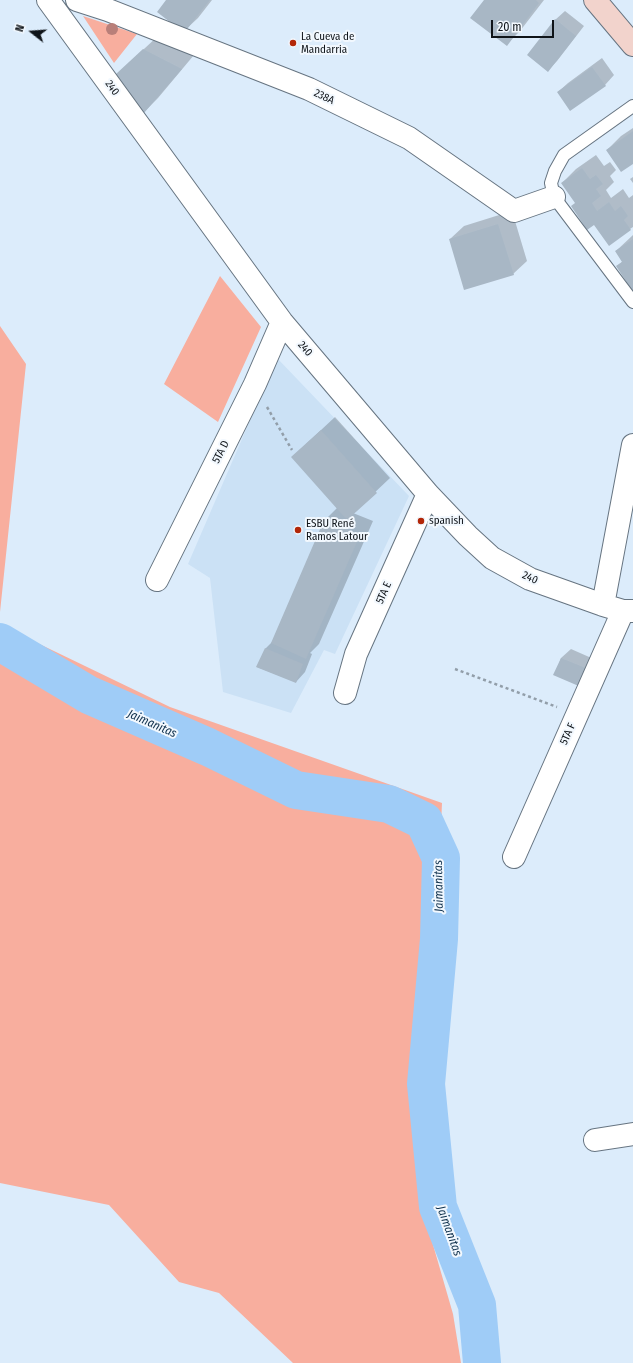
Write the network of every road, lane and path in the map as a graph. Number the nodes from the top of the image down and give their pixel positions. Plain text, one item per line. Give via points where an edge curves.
1 (48, 0) edge
2 (77, 0) edge
3 (595, 0) edge
4 (633, 45) edge
5 (633, 106) edge
6 (554, 197) junction
7 (633, 302) edge
8 (282, 322) junction
9 (255, 384) junction
10 (633, 445) edge
11 (292, 450) dead end
12 (428, 494) junction
13 (157, 580) dead end
14 (620, 609) edge
15 (455, 669) dead end
16 (345, 693) dead end
17 (577, 714) junction
18 (514, 857) dead end
19 (633, 1134) edge
20 (595, 1140) dead end

1 - 8 street, 240
2 - 6 street, 238A via 308,89 409,138 514,211
3 - 4 street
5 - 6 lane via 564,155 551,183
6 - 7 lane
8 - 9 street, 5TA D
8 - 12 street, 240
9 - 11 path
9 - 13 street, 5TA D
10 - 14 street, 5TA F
12 - 14 street, 240 via 492,558 530,579
12 - 16 street, 5TA E via 356,654
14 - 17 street, 5TA F
15 - 17 path
17 - 18 street, 5TA F
19 - 20 street

